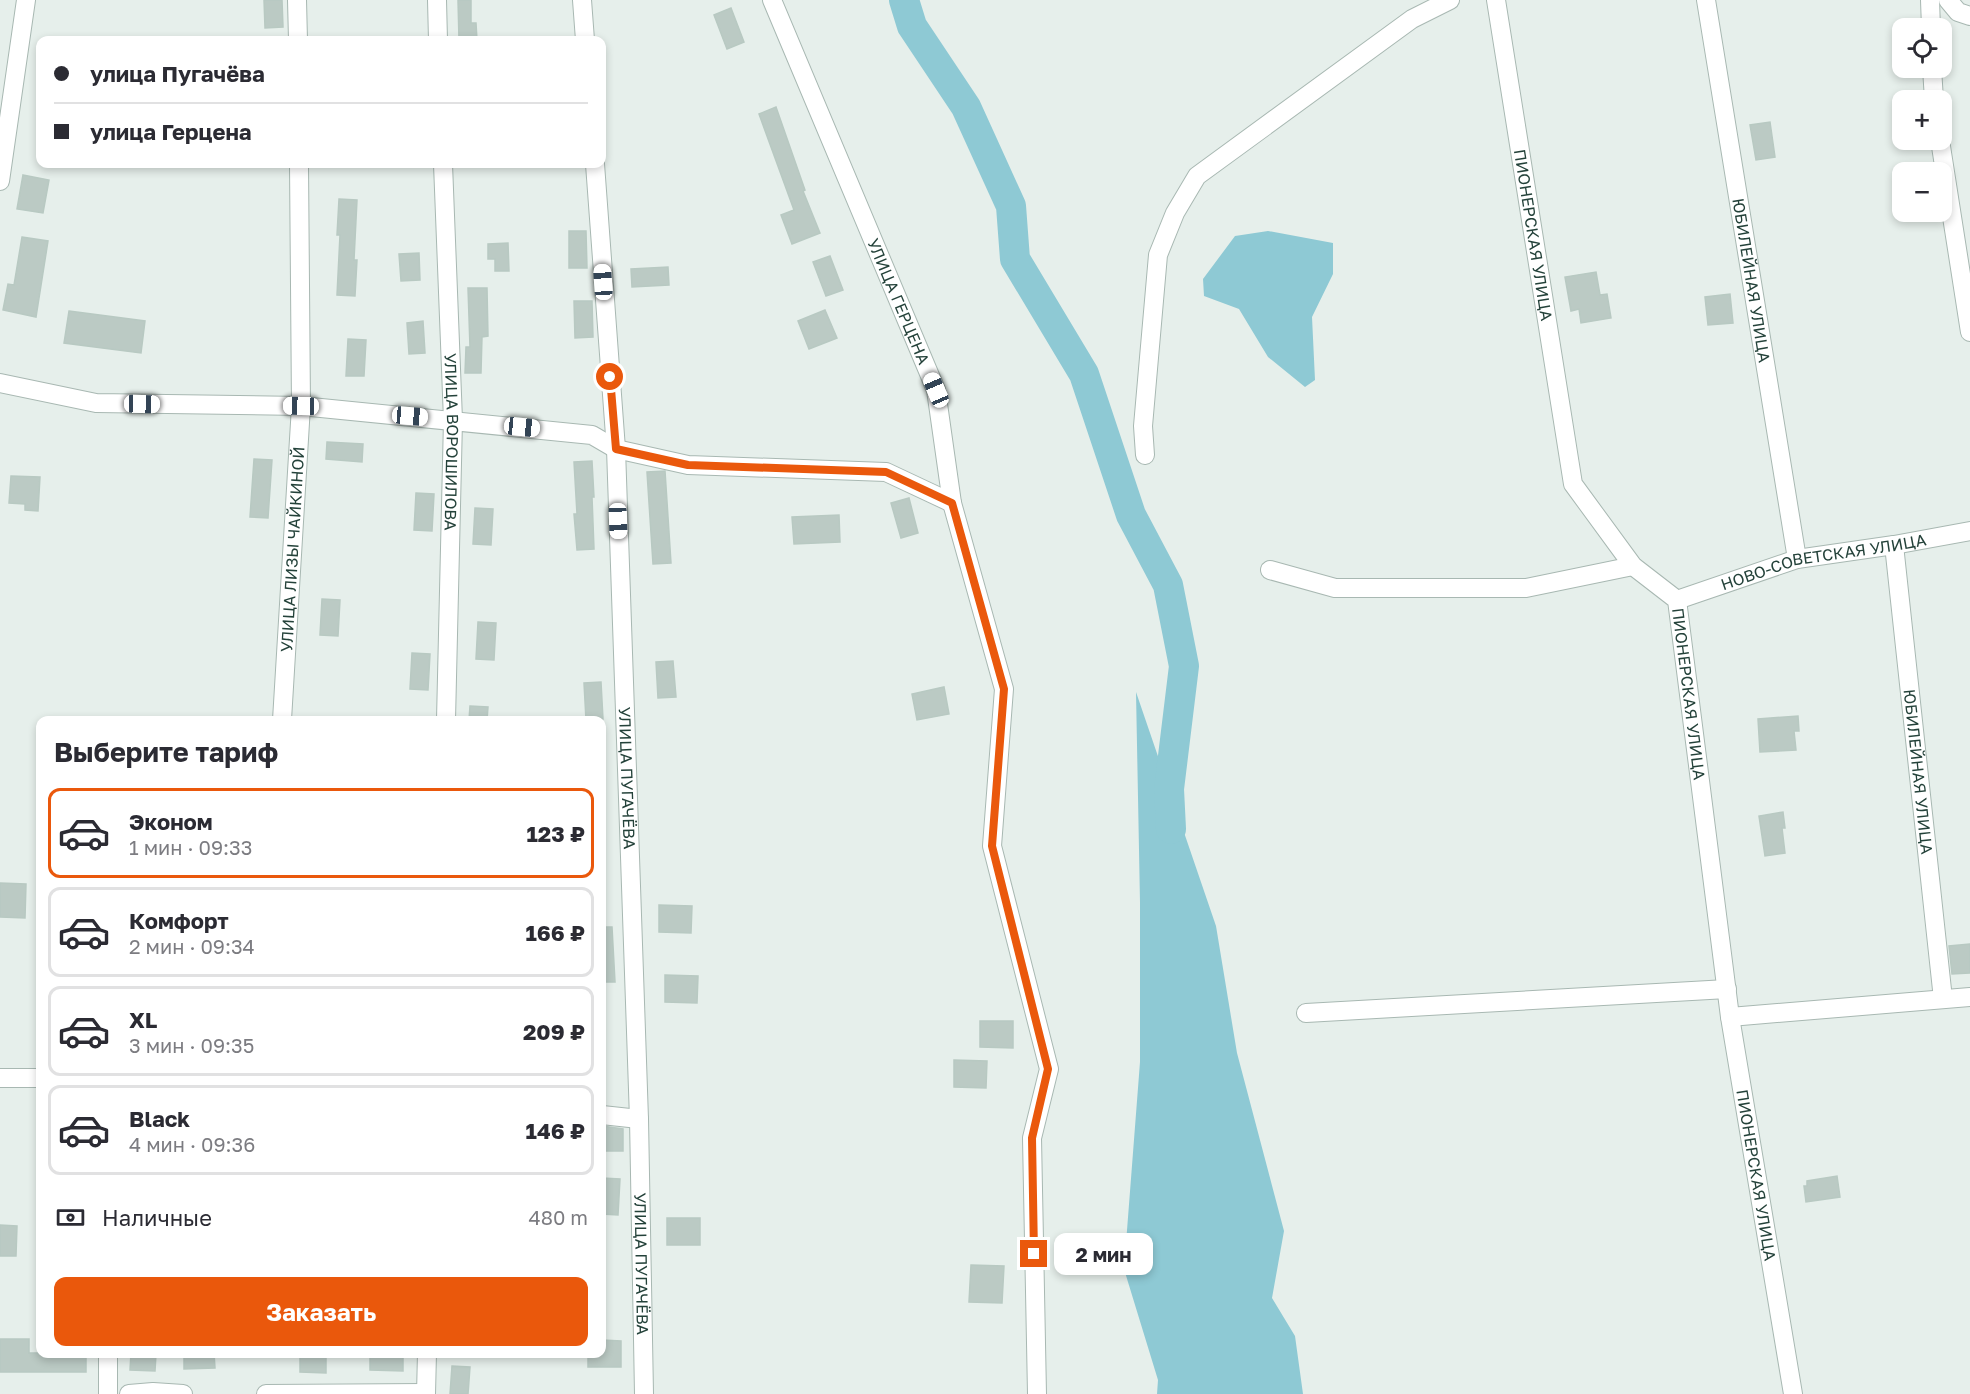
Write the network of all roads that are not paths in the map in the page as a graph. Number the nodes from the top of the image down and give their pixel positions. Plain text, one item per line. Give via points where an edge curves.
1 (26, 0) edge
2 (297, 0) edge
3 (436, 0) edge
4 (582, 0) edge
5 (772, 0) edge
6 (1450, 0) edge
7 (1496, 0) edge
8 (1706, 0) edge
9 (1930, 0) edge
10 (1948, 0) edge
11 (1970, 16) edge
12 (1931, 18) edge
13 (298, 36) edge
14 (438, 36) edge
15 (585, 36) edge
16 (1942, 150) edge
17 (299, 168) edge
18 (443, 168) edge
19 (594, 168) edge
20 (0, 181) edge
21 (1970, 332) edge
22 (0, 383) edge
23 (301, 406) junction
24 (453, 420) junction
25 (616, 449) junction
26 (1145, 455) dead end
27 (952, 503) junction
28 (1970, 531) edge
29 (1894, 545) junction
30 (1797, 559) junction
31 (1633, 566) junction
32 (1270, 570) dead end
33 (1677, 600) junction
34 (282, 716) edge
35 (446, 716) edge
36 (1727, 989) junction
37 (1970, 997) edge
38 (1943, 999) junction
39 (1306, 1013) dead end
40 (1731, 1017) junction
41 (0, 1078) edge
42 (36, 1078) edge
43 (606, 1115) edge
44 (639, 1119) junction
45 (108, 1358) edge
46 (427, 1358) edge
47 (108, 1394) edge
48 (129, 1394) edge
49 (183, 1394) edge
50 (266, 1394) edge
51 (426, 1394) edge
52 (644, 1394) edge
53 (1037, 1394) edge
54 (1793, 1394) edge

1 - 20 street
2 - 13 street
3 - 14 street
4 - 15 street
5 - 27 street, УЛИЦА ГЕРЦЕНА via 936,390
6 - 26 street via 1412,19 1197,176 1175,213 1158,255 1143,426
7 - 31 street, ПИОНЕРСКАЯ УЛИЦА via 1573,484
8 - 30 street, ЮБИЛЕЙНАЯ УЛИЦА
9 - 12 street
10 - 11 street via 1958,12
16 - 21 street
17 - 23 street, УЛИЦА ЛИЗЫ ЧАЙКИНОЙ
18 - 24 street, УЛИЦА ВОРОШИЛОВА
19 - 25 street, УЛИЦА ПУГАЧЁВА
22 - 23 street via 96,403
23 - 24 street
23 - 34 street, УЛИЦА ЛИЗЫ ЧАЙКИНОЙ
24 - 25 street via 592,435
24 - 35 street, УЛИЦА ВОРОШИЛОВА
25 - 27 street via 688,465 886,472
25 - 44 street, УЛИЦА ПУГАЧЁВА
27 - 53 street, УЛИЦА ГЕРЦЕНА via 1004,689 992,846 1048,1069 1032,1138
28 - 29 street, НОВО-СОВЕТСКАЯ УЛИЦА
29 - 30 street, НОВО-СОВЕТСКАЯ УЛИЦА
29 - 38 street, ЮБИЛЕЙНАЯ УЛИЦА
30 - 33 street, НОВО-СОВЕТСКАЯ УЛИЦА
31 - 32 street via 1526,588 1335,588
31 - 33 street, ПИОНЕРСКАЯ УЛИЦА
33 - 36 street, ПИОНЕРСКАЯ УЛИЦА
36 - 39 street
36 - 40 street, ПИОНЕРСКАЯ УЛИЦА
37 - 38 street
38 - 40 street
40 - 54 street, ПИОНЕРСКАЯ УЛИЦА
41 - 42 street
43 - 44 street
44 - 52 street, УЛИЦА ПУГАЧЁВА
45 - 47 street
46 - 51 street
48 - 49 street
50 - 51 street

